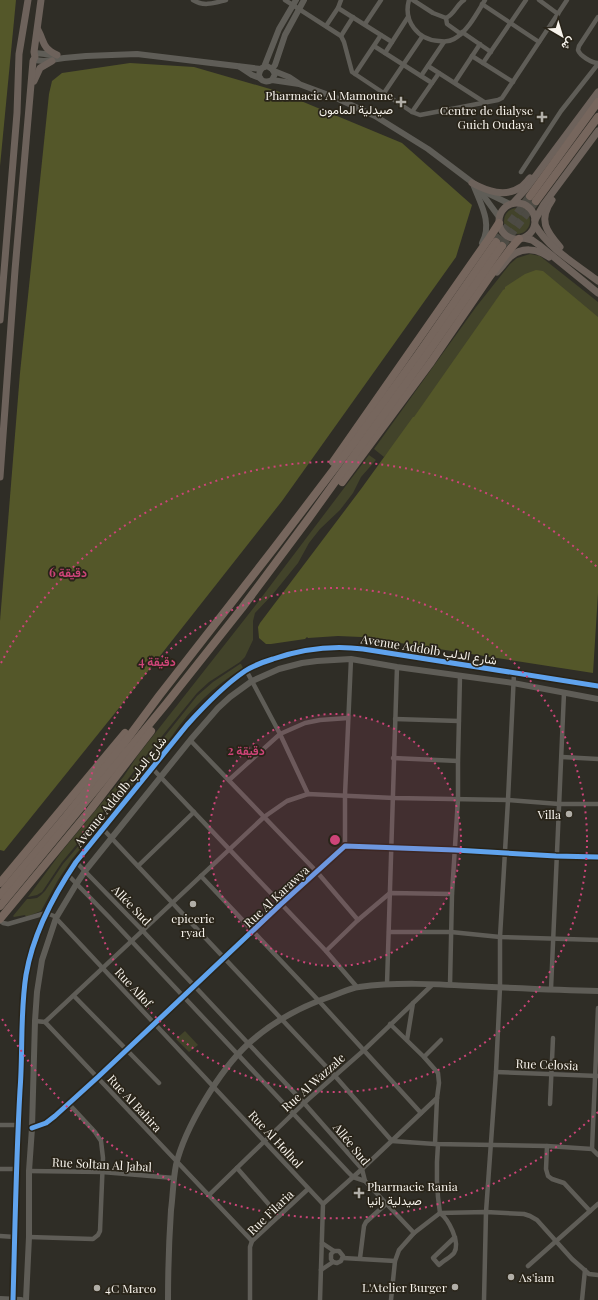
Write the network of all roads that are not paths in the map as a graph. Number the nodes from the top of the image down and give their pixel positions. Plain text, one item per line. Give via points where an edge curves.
1 (28, 0) edge
2 (41, 0) edge
3 (193, 0) edge
4 (226, 0) edge
5 (285, 0) edge
6 (304, 0) edge
7 (341, 0) edge
8 (381, 0) edge
9 (409, 0) edge
10 (413, 0) edge
11 (464, 0) edge
12 (526, 0) edge
13 (541, 0) edge
14 (567, 0) edge
15 (294, 2) edge
16 (457, 2) edge
17 (484, 2) edge
18 (299, 8) junction
19 (338, 8) junction
20 (558, 14) junction
21 (353, 17) junction
22 (408, 17) junction
23 (598, 17) edge
24 (446, 18) junction
25 (510, 23) junction
26 (365, 24) junction
27 (326, 26) junction
28 (38, 30) junction
29 (462, 33) junction
30 (381, 35) junction
31 (341, 36) junction
32 (422, 37) junction
33 (392, 42) junction
34 (444, 42) junction
35 (539, 42) junction
36 (480, 44) junction
37 (374, 46) junction
38 (21, 51) junction
39 (491, 52) junction
40 (385, 53) junction
41 (34, 56) junction
42 (472, 56) junction
43 (54, 58) junction
44 (20, 59) junction
45 (267, 59) junction
46 (483, 63) junction
47 (598, 63) edge
48 (403, 64) junction
49 (428, 66) junction
50 (240, 67) junction
51 (253, 67) junction
52 (262, 68) junction
53 (273, 70) junction
54 (439, 73) junction
55 (355, 74) junction
56 (421, 76) junction
57 (260, 78) junction
58 (272, 80) junction
59 (455, 82) junction
60 (513, 82) junction
61 (432, 83) junction
62 (31, 84) junction
63 (299, 84) junction
64 (598, 92) edge
65 (384, 93) junction
66 (484, 102) junction
67 (598, 102) edge
68 (412, 112) junction
69 (598, 117) edge
70 (598, 131) edge
71 (521, 172) dead end
72 (538, 173) junction
73 (472, 182) junction
74 (556, 188) junction
75 (512, 204) junction
76 (499, 220) junction
77 (535, 222) junction
78 (522, 239) junction
79 (564, 260) junction
80 (474, 261) junction
81 (490, 276) junction
82 (598, 281) edge
83 (598, 293) edge
84 (0, 320) edge
85 (0, 477) edge
86 (301, 512) junction
87 (309, 518) junction
88 (351, 659) junction
89 (397, 667) junction
90 (246, 670) junction
91 (514, 672) junction
92 (460, 676) junction
93 (252, 681) junction
94 (513, 683) junction
95 (598, 686) edge
96 (564, 693) junction
97 (159, 696) junction
98 (598, 699) edge
99 (166, 704) junction
100 (348, 718) junction
101 (395, 719) junction
102 (459, 721) junction
103 (280, 734) junction
104 (190, 740) junction
105 (562, 757) junction
106 (393, 758) junction
107 (598, 759) edge
108 (458, 761) junction
109 (152, 768) junction
110 (161, 776) junction
111 (229, 780) junction
112 (308, 794) junction
113 (345, 795) junction
114 (394, 798) junction
115 (458, 799) junction
116 (508, 800) junction
117 (559, 804) junction
118 (598, 804) edge
119 (194, 812) junction
120 (264, 818) junction
121 (103, 829) junction
122 (111, 837) junction
123 (345, 846) junction
124 (391, 848) junction
125 (230, 849) junction
126 (455, 850) junction
127 (505, 853) junction
128 (556, 856) junction
129 (598, 858) edge
130 (76, 862) junction
131 (138, 866) junction
132 (85, 871) junction
133 (316, 872) junction
134 (68, 874) junction
135 (201, 876) junction
136 (0, 883) edge
137 (77, 883) junction
138 (390, 892) junction
139 (452, 894) junction
140 (0, 895) edge
141 (172, 903) junction
142 (280, 904) junction
143 (0, 906) edge
144 (46, 913) junction
145 (56, 918) junction
146 (0, 920) edge
147 (358, 920) junction
148 (142, 930) junction
149 (252, 931) junction
150 (389, 932) junction
151 (451, 932) junction
152 (500, 937) junction
153 (553, 938) junction
154 (598, 940) edge
155 (131, 941) junction
156 (326, 951) junction
157 (224, 958) junction
158 (102, 968) junction
159 (387, 984) junction
160 (194, 985) junction
161 (432, 985) junction
162 (450, 985) junction
163 (357, 987) junction
164 (500, 987) junction
165 (551, 990) junction
166 (598, 991) edge
167 (74, 996) junction
168 (182, 996) junction
169 (318, 1000) junction
170 (412, 1003) junction
171 (598, 1008) edge
172 (281, 1019) junction
173 (35, 1021) junction
174 (45, 1022) junction
175 (154, 1023) junction
176 (390, 1024) junction
177 (553, 1038) dead end
178 (407, 1040) junction
179 (440, 1040) dead end
180 (248, 1044) junction
181 (126, 1050) junction
182 (363, 1051) junction
183 (238, 1055) junction
184 (424, 1057) junction
185 (496, 1072) junction
186 (551, 1074) junction
187 (335, 1076) junction
188 (596, 1076) edge
189 (98, 1077) junction
190 (159, 1083) dead end
191 (214, 1087) junction
192 (436, 1098) junction
193 (68, 1103) junction
194 (304, 1104) junction
195 (550, 1104) dead end
196 (421, 1113) junction
197 (294, 1114) junction
198 (596, 1114) edge
199 (0, 1125) edge
200 (18, 1125) junction
201 (32, 1128) junction
202 (265, 1141) junction
203 (392, 1141) junction
204 (437, 1144) junction
205 (490, 1145) junction
206 (547, 1146) junction
207 (592, 1149) junction
208 (598, 1155) edge
209 (177, 1162) junction
210 (237, 1168) junction
211 (0, 1169) edge
212 (17, 1169) junction
213 (362, 1169) junction
214 (29, 1171) junction
215 (102, 1172) junction
216 (354, 1177) junction
217 (174, 1178) junction
218 (365, 1181) junction
219 (308, 1189) junction
220 (209, 1195) junction
221 (323, 1204) junction
222 (386, 1204) junction
223 (598, 1204) edge
224 (590, 1211) junction
225 (440, 1212) junction
226 (486, 1212) junction
227 (279, 1216) junction
228 (414, 1233) junction
229 (0, 1236) edge
230 (15, 1237) junction
231 (29, 1237) junction
232 (455, 1237) junction
233 (252, 1241) junction
234 (555, 1242) junction
235 (322, 1243) junction
236 (334, 1251) junction
237 (343, 1258) junction
238 (360, 1258) junction
239 (395, 1261) junction
240 (333, 1262) junction
241 (528, 1266) dead end
242 (321, 1270) junction
243 (585, 1270) junction
244 (598, 1275) edge
245 (0, 1299) edge
246 (13, 1300) edge
247 (22, 1300) edge
248 (26, 1300) edge
249 (168, 1300) edge
250 (250, 1300) edge
251 (320, 1300) edge
252 (391, 1300) edge
253 (484, 1300) edge
254 (582, 1300) edge

1 - 38 main road
2 - 28 main road
3 - 4 street via 201,4 210,4
5 - 15 street
6 - 18 street
7 - 19 street
8 - 26 street
9 - 22 street
10 - 24 street
11 - 16 street
12 - 25 street
13 - 20 street
14 - 20 street
15 - 18 street
15 - 45 street
16 - 24 street via 453,13
17 - 25 street
17 - 29 street
18 - 27 street
18 - 53 street via 285,35
19 - 21 street
19 - 27 street
20 - 35 street
21 - 26 street
21 - 31 street
22 - 32 street
22 - 33 street
23 - 47 street via 578,50 580,54
24 - 29 street via 447,24
25 - 35 street
25 - 39 street
26 - 30 street
27 - 31 street
28 - 41 main road
28 - 43 main road via 44,46
29 - 34 street
29 - 36 street
30 - 33 street
30 - 37 street
31 - 55 street via 350,69
32 - 34 street
32 - 48 street
33 - 40 street
34 - 49 street
35 - 60 street
36 - 39 street
36 - 42 street
37 - 40 street
37 - 55 street
38 - 41 main road via 24,48 31,49
38 - 44 main road
39 - 46 street
40 - 48 street
41 - 43 street via 44,61
41 - 44 main road via 26,63
41 - 62 main road
42 - 46 street
42 - 59 street
43 - 50 street via 137,54
43 - 62 main road via 40,68
44 - 84 main road
45 - 51 street
45 - 52 street
46 - 60 street
47 - 71 street via 561,111
48 - 56 street
48 - 65 street
49 - 54 street
49 - 56 street
50 - 51 street
50 - 57 street
51 - 52 street
52 - 53 street via 269,67
52 - 57 street
53 - 58 street
53 - 63 street
54 - 59 street
54 - 61 street
55 - 65 street
56 - 61 street
57 - 58 street via 265,82
58 - 63 street
59 - 66 street
60 - 66 street via 502,98
61 - 68 street
62 - 85 main road
63 - 73 street via 375,116
64 - 72 main road
65 - 68 street
66 - 68 street via 420,115
67 - 69 highway via 533,198
70 - 74 main road
72 - 73 main road via 512,191 488,191
72 - 75 main road
73 - 75 street via 485,192
73 - 76 street via 486,198
73 - 80 street via 487,223 485,238
74 - 77 main road
74 - 79 main road via 544,220 548,233 561,248
75 - 76 main road via 504,208
75 - 77 main road via 526,205 533,211
76 - 78 main road via 505,236
76 - 80 highway
77 - 78 main road via 531,233
77 - 79 main road
78 - 79 main road via 535,242
78 - 81 highway via 511,248
79 - 81 main road via 554,261 537,251 523,251 510,257
79 - 82 main road
79 - 83 main road
80 - 86 highway via 321,479
81 - 87 highway via 368,448 335,491
86 - 87 highway via 499,244 425,357
86 - 97 highway
87 - 99 highway via 247,602
88 - 89 street, Avenue Addolb شارع الدلب
88 - 93 street, Avenue Addolb شارع الدلب via 302,663 279,669
88 - 100 street
89 - 92 street, Avenue Addolb شارع الدلب
89 - 101 street
90 - 91 street, Avenue Addolb شارع الدلب via 293,653 338,647
90 - 93 street
90 - 109 street, Avenue Addolb شارع الدلب via 206,704
91 - 94 street
91 - 95 street, Avenue Addolb شارع الدلب
92 - 94 street, Avenue Addolb شارع الدلب
92 - 102 street
93 - 103 street
93 - 104 street, Avenue Addolb شارع الدلب via 218,708
94 - 96 street, Avenue Addolb شارع الدلب
94 - 116 street
96 - 98 street, Avenue Addolb شارع الدلب
96 - 105 street
97 - 136 highway via 143,711
97 - 140 highway via 72,809
99 - 143 highway
99 - 146 highway via 154,727 92,809
100 - 103 street via 305,723
100 - 113 street
101 - 102 street
101 - 106 street
102 - 108 street
103 - 111 street
103 - 112 street
104 - 110 street, Avenue Addolb شارع الدلب
104 - 111 street
105 - 107 street
105 - 117 street
106 - 108 street
106 - 114 street
108 - 115 street
109 - 110 street
109 - 121 street, Avenue Addolb شارع الدلب
110 - 119 street
110 - 122 street, Avenue Addolb شارع الدلب
111 - 120 street
112 - 113 street
112 - 120 street via 287,801
113 - 114 street
113 - 123 street
114 - 115 street
114 - 124 street
115 - 116 street
115 - 126 street
116 - 117 street
116 - 127 street
117 - 118 street
117 - 128 street
119 - 125 street
119 - 131 street
120 - 125 street
120 - 133 street
121 - 122 street
121 - 130 street, Avenue Addolb شارع الدلب
122 - 131 street
122 - 132 street, Avenue Addolb شارع الدلب
123 - 124 street
123 - 133 street, Rue Al Karawya
124 - 126 street
124 - 138 street
125 - 135 street
125 - 142 street
126 - 127 street
126 - 139 street
127 - 128 street
127 - 152 street
128 - 129 street
128 - 153 street
130 - 132 street, Allée Sud
130 - 134 street, Avenue Addolb شارع الدلب
131 - 141 street
132 - 137 street, Avenue Addolb شارع الدلب
132 - 148 street, Allée Sud
133 - 142 street, Rue Al Karawya
133 - 147 street
134 - 137 street, Allée Sud
134 - 144 street, Avenue Addolb شارع الدلب
135 - 141 street
135 - 149 street
137 - 145 street, Avenue Addolb شارع الدلب
137 - 155 street, Allée Sud
138 - 139 street
138 - 147 street
138 - 150 street
139 - 151 street
141 - 148 street
141 - 157 street
142 - 149 street, Rue Al Karawya
142 - 156 street
144 - 145 street
144 - 146 street via 8,924
144 - 200 street, Avenue Addolb شارع الدلب via 26,975 22,1012
145 - 158 street, Rue Allof
145 - 173 street, Avenue Addolb شارع الدلب via 42,960
147 - 156 street
148 - 155 street
148 - 160 street, Allée Sud
149 - 157 street, Rue Al Karawya
149 - 169 street
150 - 151 street
150 - 159 street
151 - 152 street
151 - 162 street
152 - 153 street
152 - 164 street
153 - 154 street
153 - 165 street
155 - 158 street
155 - 168 street, Allée Sud
156 - 163 street
157 - 160 street, Rue Al Karawya
157 - 172 street
158 - 167 street
158 - 175 street, Rue Allof
159 - 161 street
159 - 163 street
160 - 168 street, Rue Al Karawya
160 - 180 street, Allée Sud
161 - 162 street
161 - 170 street, Rue Al Wazzale
162 - 164 street
163 - 169 street
164 - 165 street
164 - 185 street
165 - 166 street
167 - 174 street
167 - 181 street
168 - 175 street, Rue Al Karawya
168 - 183 street, Allée Sud
169 - 172 street
169 - 182 street
170 - 176 street, Rue Al Wazzale
170 - 178 street
171 - 188 street
172 - 180 street
172 - 187 street
173 - 174 street
173 - 201 street, Avenue Addolb شارع الدلب
174 - 189 street, Rue Al Bahira
175 - 181 street, Rue Al Karawya
175 - 191 street, Rue Allof
176 - 178 street
176 - 182 street, Rue Al Wazzale
177 - 186 street
178 - 184 street
179 - 184 street
180 - 183 street
180 - 194 street, Allée Sud
181 - 189 street, Rue Al Karawya
181 - 190 street
182 - 187 street, Rue Al Wazzale
182 - 196 street
183 - 191 street
183 - 197 street, Allée Sud
184 - 192 street via 438,1074
185 - 186 street, Rue Celosia
185 - 205 street
186 - 188 street, Rue Celosia
186 - 195 street
187 - 194 street, Rue Al Wazzale
187 - 203 street
188 - 198 street
189 - 193 street, Rue Al Karawya
189 - 209 street, Rue Al Bahira
191 - 202 street, Rue Al Holhol
191 - 209 street via 192,1124
192 - 196 street
192 - 204 street
193 - 201 street, Rue Al Karawya via 46,1123
193 - 215 street via 101,1141
194 - 197 street, Rue Al Wazzale
194 - 213 street, Allée Sud
196 - 203 street
197 - 202 street, Rue Al Wazzale
197 - 216 street, Allée Sud
198 - 207 street
199 - 200 street
200 - 212 street, Avenue Addolb شارع الدلب
201 - 214 street, Avenue Addolb شارع الدلب
202 - 210 street, Rue Al Wazzale
202 - 219 street, Rue Al Holhol
203 - 204 street
203 - 213 street
204 - 205 street
204 - 225 street via 436,1190
205 - 206 street
205 - 226 street
206 - 207 street
206 - 224 street via 548,1176 564,1183
207 - 208 street
209 - 217 street
209 - 220 street, Rue Al Bahira
210 - 220 street, Rue Al Wazzale
210 - 227 street
211 - 212 street
212 - 230 street, Avenue Addolb شارع الدلب
213 - 216 street
213 - 218 street, Allée Sud
214 - 215 street, Rue Soltan Al Jabal
214 - 231 street, Avenue Addolb شارع الدلب
215 - 217 street, Rue Soltan Al Jabal
215 - 231 street via 98,1235 93,1239
216 - 218 street, Allée Sud
216 - 221 street
217 - 249 street
218 - 222 street
219 - 221 street, Rue Al Holhol
219 - 227 street, Rue Filaria
220 - 233 street, Rue Al Bahira
221 - 235 street
222 - 228 street
222 - 238 street via 364,1226
223 - 224 street
224 - 234 street
225 - 226 street
225 - 228 street
225 - 232 street via 445,1216
226 - 234 street via 530,1216 537,1220
226 - 253 street
227 - 233 street, Rue Filaria
228 - 239 street via 399,1250
229 - 230 street
230 - 246 street, Avenue Addolb شارع الدلب
231 - 248 street, Avenue Addolb شارع الدلب
232 - 232 street via 454,1252 439,1265 433,1258
233 - 250 street, Rue Filaria
234 - 241 street
234 - 243 street
235 - 236 street
235 - 242 street
236 - 237 street via 341,1252
236 - 240 street via 330,1256
237 - 238 street
237 - 240 street via 339,1262
238 - 239 street
239 - 252 street
240 - 242 street
242 - 251 street
243 - 244 street via 589,1274
243 - 254 street
245 - 246 street
246 - 247 street

